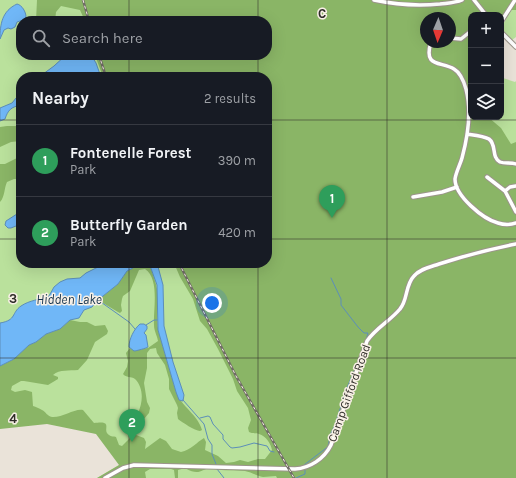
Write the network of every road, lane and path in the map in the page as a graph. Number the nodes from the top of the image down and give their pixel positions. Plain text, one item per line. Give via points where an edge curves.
1 (374, 0) edge
2 (460, 0) edge
3 (474, 0) edge
4 (515, 0) edge
5 (484, 12) edge
6 (504, 17) edge
7 (468, 33) edge
8 (504, 35) edge
9 (456, 39) edge
10 (516, 47) edge
11 (430, 48) edge
12 (467, 134) junction
13 (516, 164) edge
14 (487, 177) dead end
15 (516, 186) edge
16 (457, 187) junction
17 (505, 191) junction
18 (412, 196) dead end
19 (516, 212) edge
20 (516, 224) edge
21 (516, 244) edge
22 (105, 478) edge

1 - 2 street via 415,6
3 - 5 street
4 - 6 street
7 - 9 street via 461,39
8 - 10 street
11 - 12 street via 432,60 454,68 464,82 470,119
12 - 13 street via 488,139 493,143 494,154 498,160
12 - 16 street via 456,177
14 - 17 street
15 - 17 street
16 - 18 street via 435,194
16 - 20 street via 470,204 488,219 504,225
17 - 19 street
21 - 22 street, Camp Gifford Road via 484,250 425,269 413,276 402,306 367,342 329,449 319,460 295,469 134,465

